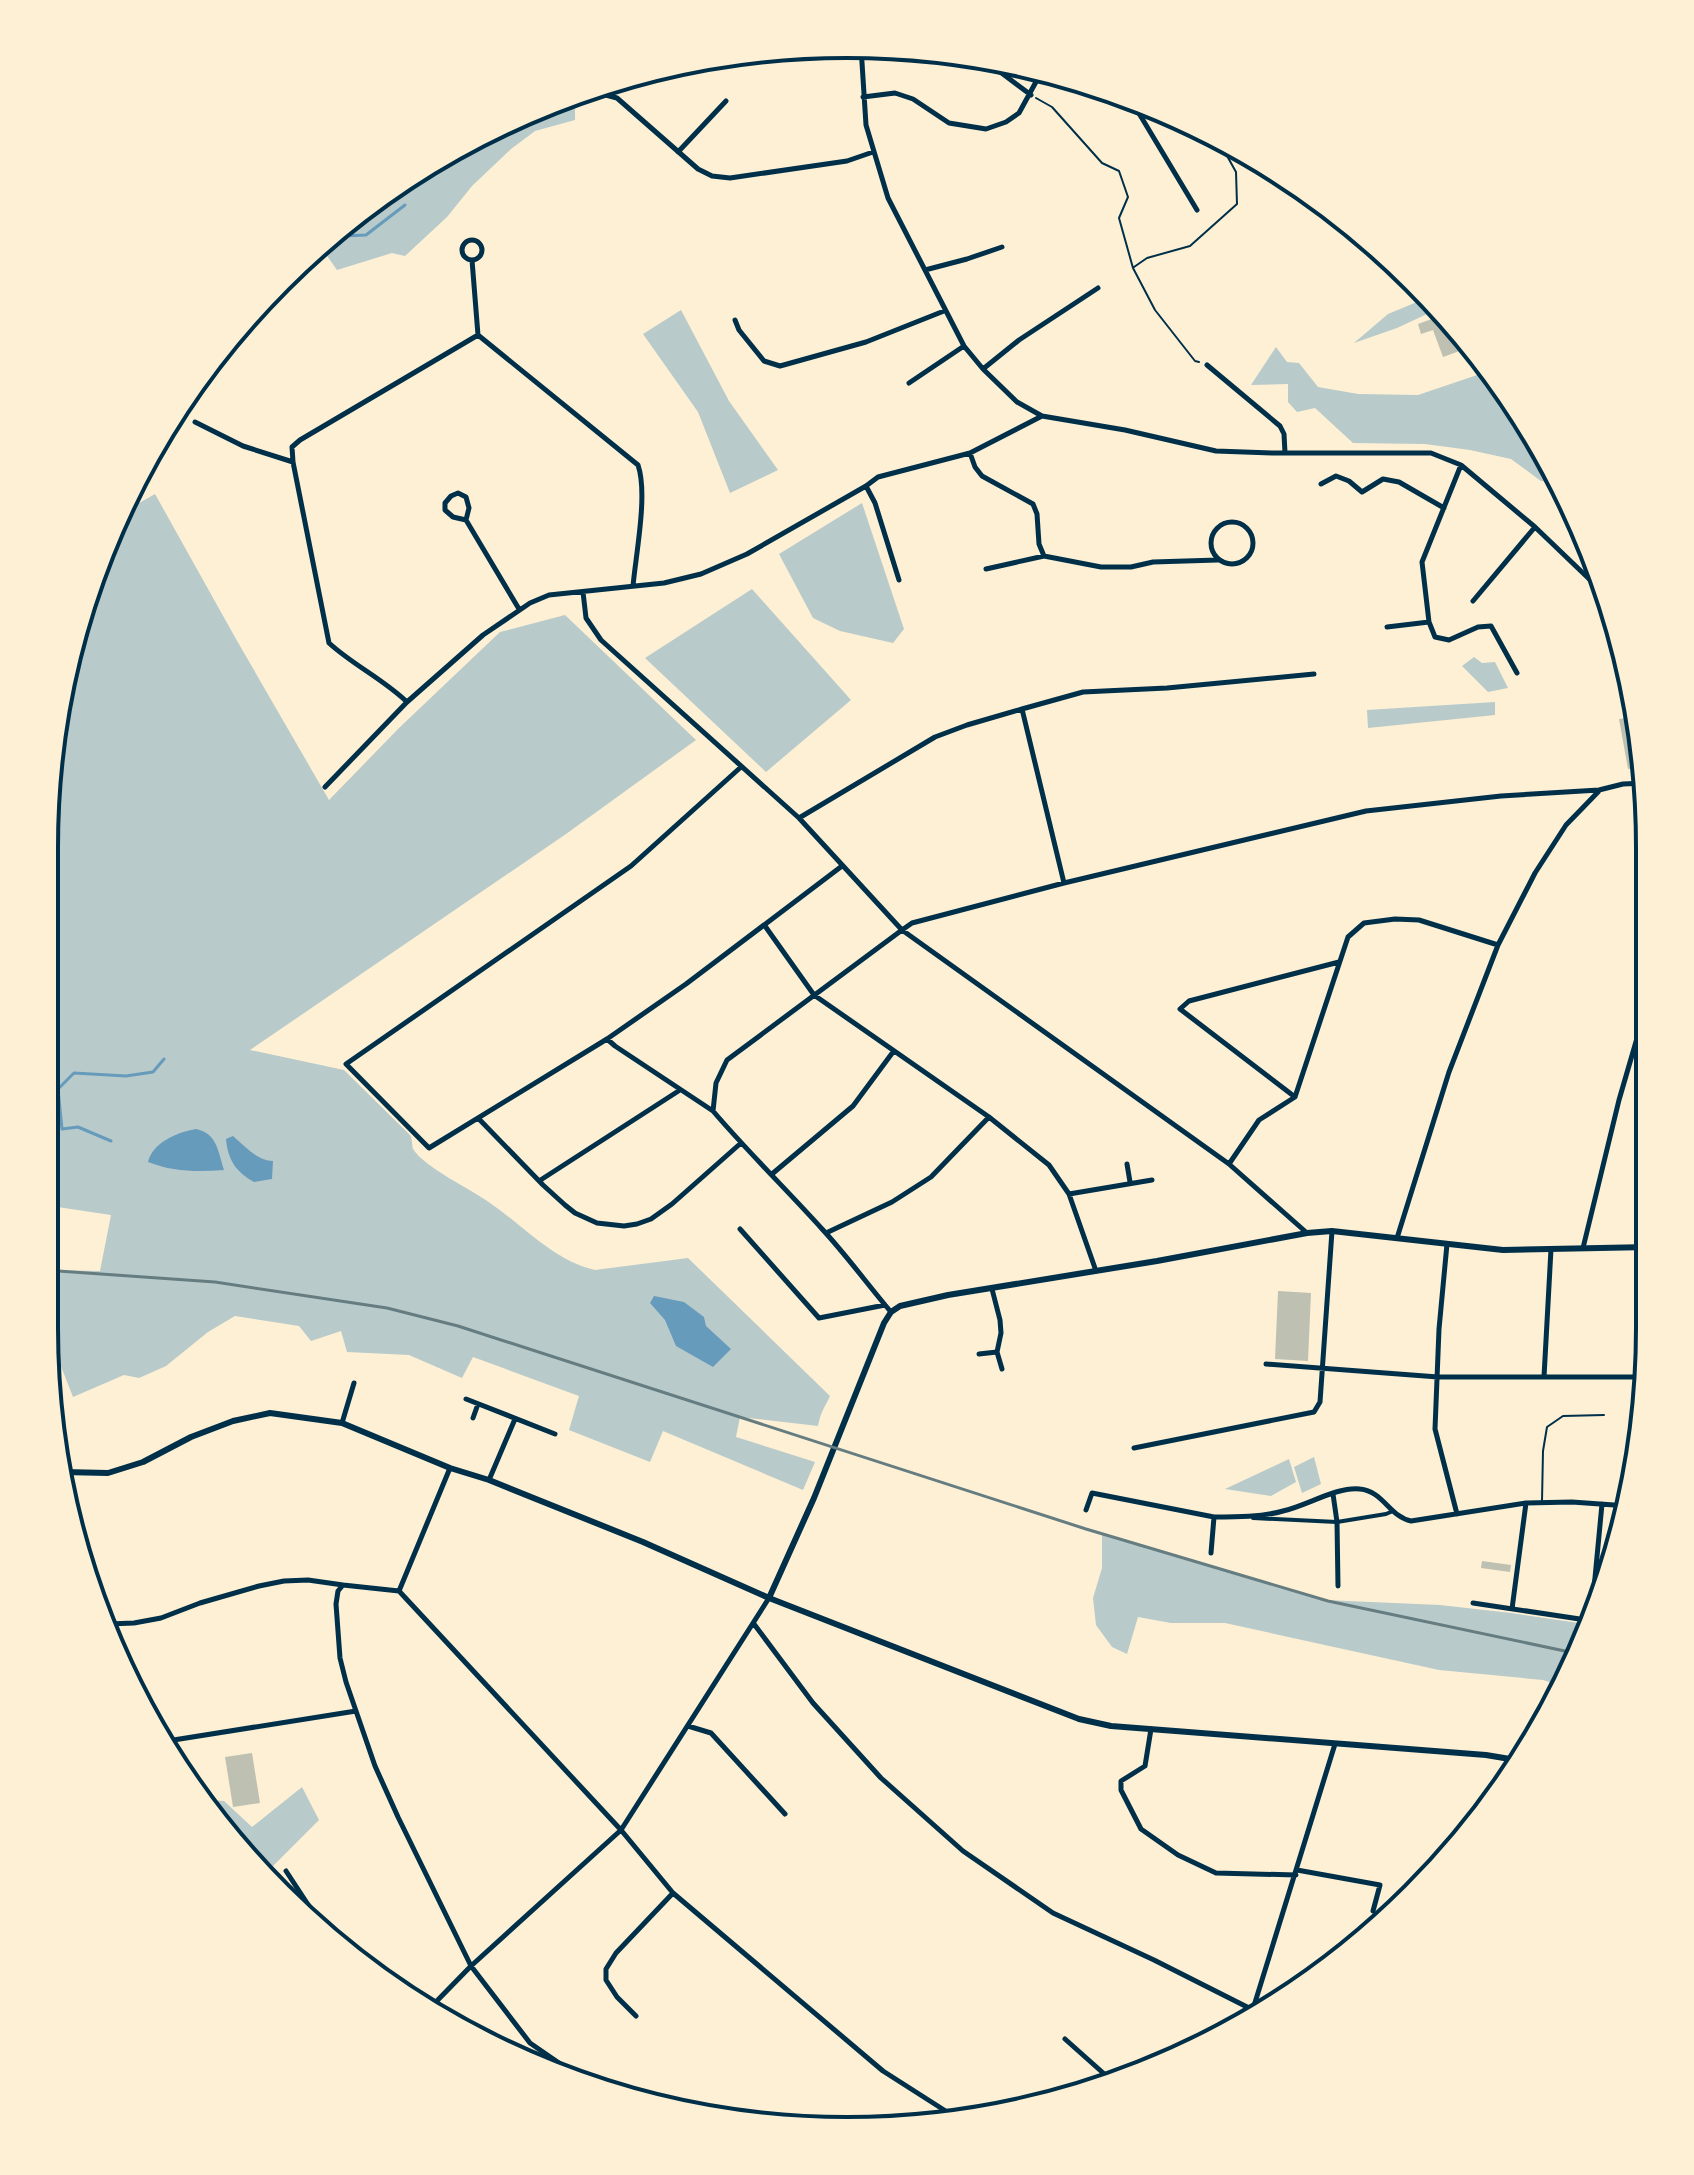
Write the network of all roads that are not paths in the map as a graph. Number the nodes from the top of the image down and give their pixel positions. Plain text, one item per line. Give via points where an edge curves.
1 (861, 59) edge
2 (1002, 73) edge
3 (1037, 82) edge
4 (1031, 95) junction
5 (608, 96) edge
6 (863, 97) junction
7 (726, 101) dead end
8 (1140, 115) edge
9 (678, 152) junction
10 (873, 152) junction
11 (1197, 210) dead end
12 (1002, 247) dead end
13 (472, 260) dead end
14 (925, 270) junction
15 (1098, 288) dead end
16 (944, 311) junction
17 (735, 320) dead end
18 (478, 335) junction
19 (964, 346) junction
20 (1207, 365) road end
21 (983, 369) junction
22 (909, 383) dead end
23 (1042, 416) junction
24 (195, 422) dead end
25 (970, 453) junction
26 (1285, 453) junction
27 (293, 462) junction
28 (1461, 465) junction
29 (1321, 484) dead end
30 (866, 486) junction
31 (1444, 508) junction
32 (466, 520) junction
33 (1535, 527) junction
34 (1044, 556) junction
35 (1218, 560) junction
36 (986, 569) dead end
37 (1588, 578) edge
38 (899, 580) dead end
39 (633, 586) junction
40 (583, 592) junction
41 (1473, 601) dead end
42 (519, 609) junction
43 (1429, 622) junction
44 (1387, 627) dead end
45 (1517, 673) dead end
46 (1314, 674) dead end
47 (407, 702) junction
48 (1022, 709) junction
49 (741, 767) junction
50 (1633, 784) edge
51 (325, 787) dead end
52 (1599, 790) junction
53 (799, 818) junction
54 (842, 866) junction
55 (1064, 883) junction
56 (765, 926) junction
57 (902, 930) junction
58 (1498, 945) junction
59 (1339, 962) junction
60 (814, 995) junction
61 (607, 1039) junction
62 (1636, 1042) edge
63 (893, 1052) junction
64 (680, 1090) junction
65 (1295, 1097) junction
66 (713, 1111) junction
67 (989, 1117) junction
68 (478, 1118) junction
69 (741, 1143) junction
70 (1127, 1164) dead end
71 (1229, 1164) junction
72 (772, 1174) junction
73 (1152, 1180) dead end
74 (539, 1181) junction
75 (1130, 1182) junction
76 (1069, 1194) junction
77 (740, 1229) dead end
78 (1332, 1231) junction
79 (826, 1233) junction
80 (1307, 1233) junction
81 (1397, 1238) junction
82 (1447, 1244) junction
83 (1636, 1247) edge
84 (1583, 1248) junction
85 (1551, 1249) junction
86 (1096, 1271) junction
87 (992, 1289) junction
88 (885, 1305) junction
89 (891, 1312) junction
90 (997, 1352) junction
91 (979, 1354) dead end
92 (1266, 1364) dead end
93 (1002, 1369) dead end
94 (1321, 1369) junction
95 (1438, 1377) junction
96 (1544, 1377) junction
97 (1634, 1377) edge
98 (354, 1383) dead end
99 (466, 1399) dead end
100 (478, 1404) junction
101 (1604, 1415) dead end
102 (473, 1418) dead end
103 (515, 1419) junction
104 (342, 1423) junction
105 (555, 1434) dead end
106 (1134, 1448) dead end
107 (450, 1468) junction
108 (71, 1472) edge
109 (489, 1480) junction
110 (1333, 1494) junction
111 (1526, 1503) junction
112 (1542, 1503) junction
113 (1602, 1504) junction
114 (1615, 1505) edge
115 (1086, 1510) dead end
116 (1393, 1511) junction
117 (1457, 1514) junction
118 (1214, 1517) junction
119 (1231, 1517) junction
120 (1337, 1522) junction
121 (1211, 1553) dead end
122 (1596, 1576) edge
123 (343, 1585) junction
124 (1338, 1586) dead end
125 (399, 1591) junction
126 (769, 1598) junction
127 (1473, 1603) dead end
128 (1512, 1609) junction
129 (1580, 1618) edge
130 (116, 1624) edge
131 (754, 1624) junction
132 (356, 1711) junction
133 (688, 1726) junction
134 (1151, 1729) junction
135 (175, 1740) edge
136 (1335, 1744) junction
137 (1508, 1759) edge
138 (785, 1814) dead end
139 (621, 1830) junction
140 (286, 1871) dead end
141 (1296, 1873) junction
142 (673, 1893) junction
143 (306, 1902) edge
144 (1373, 1911) dead end
145 (471, 1966) junction
146 (437, 2001) edge
147 (1255, 2003) edge
148 (1249, 2007) edge
149 (636, 2016) dead end
150 (1065, 2039) dead end
151 (557, 2061) edge
152 (1104, 2074) edge
153 (945, 2111) edge

1 - 6 street
2 - 4 street
3 - 4 street
4 - 6 street via 1019,113 986,129 949,123 895,93
5 - 9 street
6 - 10 street
7 - 9 street
8 - 11 street
9 - 10 street via 712,176 730,178 847,161
10 - 14 street via 888,198
12 - 14 street
13 - 18 street
14 - 16 street
15 - 21 street
16 - 17 street via 866,342 780,366 764,361
16 - 19 street
18 - 27 street via 300,440 292,447
18 - 39 street via 638,465 642,494
19 - 21 street
19 - 22 street
20 - 26 street via 1280,426
21 - 23 street via 1017,402
23 - 25 street
23 - 26 street via 1216,451
24 - 27 street via 243,446
25 - 30 street via 878,477
25 - 34 street via 982,476 1033,504
26 - 28 street via 1431,453
27 - 47 street via 329,643
28 - 31 street
28 - 33 street
29 - 31 street via 1336,476 1362,492 1383,479 1399,482
30 - 38 street
30 - 39 street via 701,574
31 - 43 street via 1422,562
32 - 32 street via 445,510 451,496 466,497
32 - 42 street
33 - 37 street
33 - 41 street
34 - 35 street via 1101,567
34 - 36 street
35 - 35 street via 1239,563 1250,554 1253,540 1247,527 1234,521 1215,528 1210,541
39 - 40 street
40 - 42 street via 549,595
40 - 49 street via 586,618 601,640
42 - 47 street
43 - 44 street
43 - 45 street via 1435,637 1449,640 1491,626
46 - 48 street via 1083,692
47 - 51 street
48 - 53 street via 935,737
48 - 55 street
49 - 53 street
49 - 68 street via 631,866 346,1064 429,1148
50 - 52 street
52 - 55 street via 1366,811
52 - 58 street via 1566,825
53 - 54 street
54 - 56 street
54 - 57 street
55 - 57 street
56 - 60 street
56 - 61 street
57 - 60 street
57 - 71 street
58 - 59 street via 1419,920 1395,919 1364,923 1348,937
58 - 81 street via 1449,1072
59 - 65 street
59 - 65 street via 1189,1001 1180,1009
60 - 63 street
60 - 66 street via 727,1060 716,1083
61 - 64 street
61 - 68 street
62 - 84 street
63 - 67 street
63 - 72 street via 853,1106
64 - 66 street
64 - 74 street
65 - 71 street via 1259,1120
66 - 69 street
67 - 76 street via 1049,1165
67 - 79 street via 931,1177
68 - 74 street
69 - 72 street
69 - 74 street via 662,1213 637,1224 586,1219
70 - 75 street
71 - 80 street
72 - 79 street
73 - 75 street
75 - 76 street
76 - 86 street
77 - 88 street via 819,1318
78 - 80 street
78 - 81 street
78 - 94 street
79 - 88 street
80 - 86 street
81 - 82 street
82 - 85 street
82 - 95 street
83 - 84 street
84 - 85 street
85 - 96 street
86 - 87 street
87 - 89 street
87 - 90 street via 1001,1333
88 - 89 street
89 - 126 street
90 - 91 street
90 - 93 street
92 - 94 street
94 - 95 street
94 - 106 street via 1320,1402 1314,1412
95 - 96 street
95 - 117 street via 1435,1429
96 - 97 street
98 - 104 street
99 - 100 street
100 - 102 street
100 - 103 street
101 - 112 lane via 1563,1416 1547,1427
103 - 105 street
103 - 109 street
104 - 107 street
104 - 108 street via 270,1413 233,1421 108,1473
107 - 109 street
107 - 125 street
109 - 126 street
110 - 116 street via 1364,1489
110 - 119 street via 1282,1512
110 - 120 street
111 - 112 street
111 - 117 street
111 - 128 street
112 - 113 street
113 - 114 street
113 - 122 street
115 - 118 street via 1092,1493
116 - 117 street via 1402,1519 1421,1520
116 - 120 street
118 - 119 street
118 - 121 street
119 - 120 street
120 - 124 street
123 - 125 street
123 - 130 street via 284,1581 161,1618
123 - 132 street via 336,1604 340,1658
125 - 139 street
126 - 131 street
126 - 134 street via 1079,1719
127 - 128 street
128 - 129 street
131 - 133 street
131 - 148 street via 813,1703 881,1778 963,1851 1053,1913
132 - 135 street
132 - 145 street via 392,1805
133 - 138 street via 711,1733
133 - 139 street
134 - 136 street
134 - 141 street via 1145,1766 1121,1781 1141,1829 1216,1873
136 - 137 street
136 - 141 street
139 - 142 street
139 - 145 street
140 - 143 street
141 - 144 street via 1380,1885
141 - 147 street
142 - 149 street via 606,1969 606,1980
142 - 153 street via 883,2071
145 - 146 street
145 - 151 street via 530,2043
150 - 152 street

